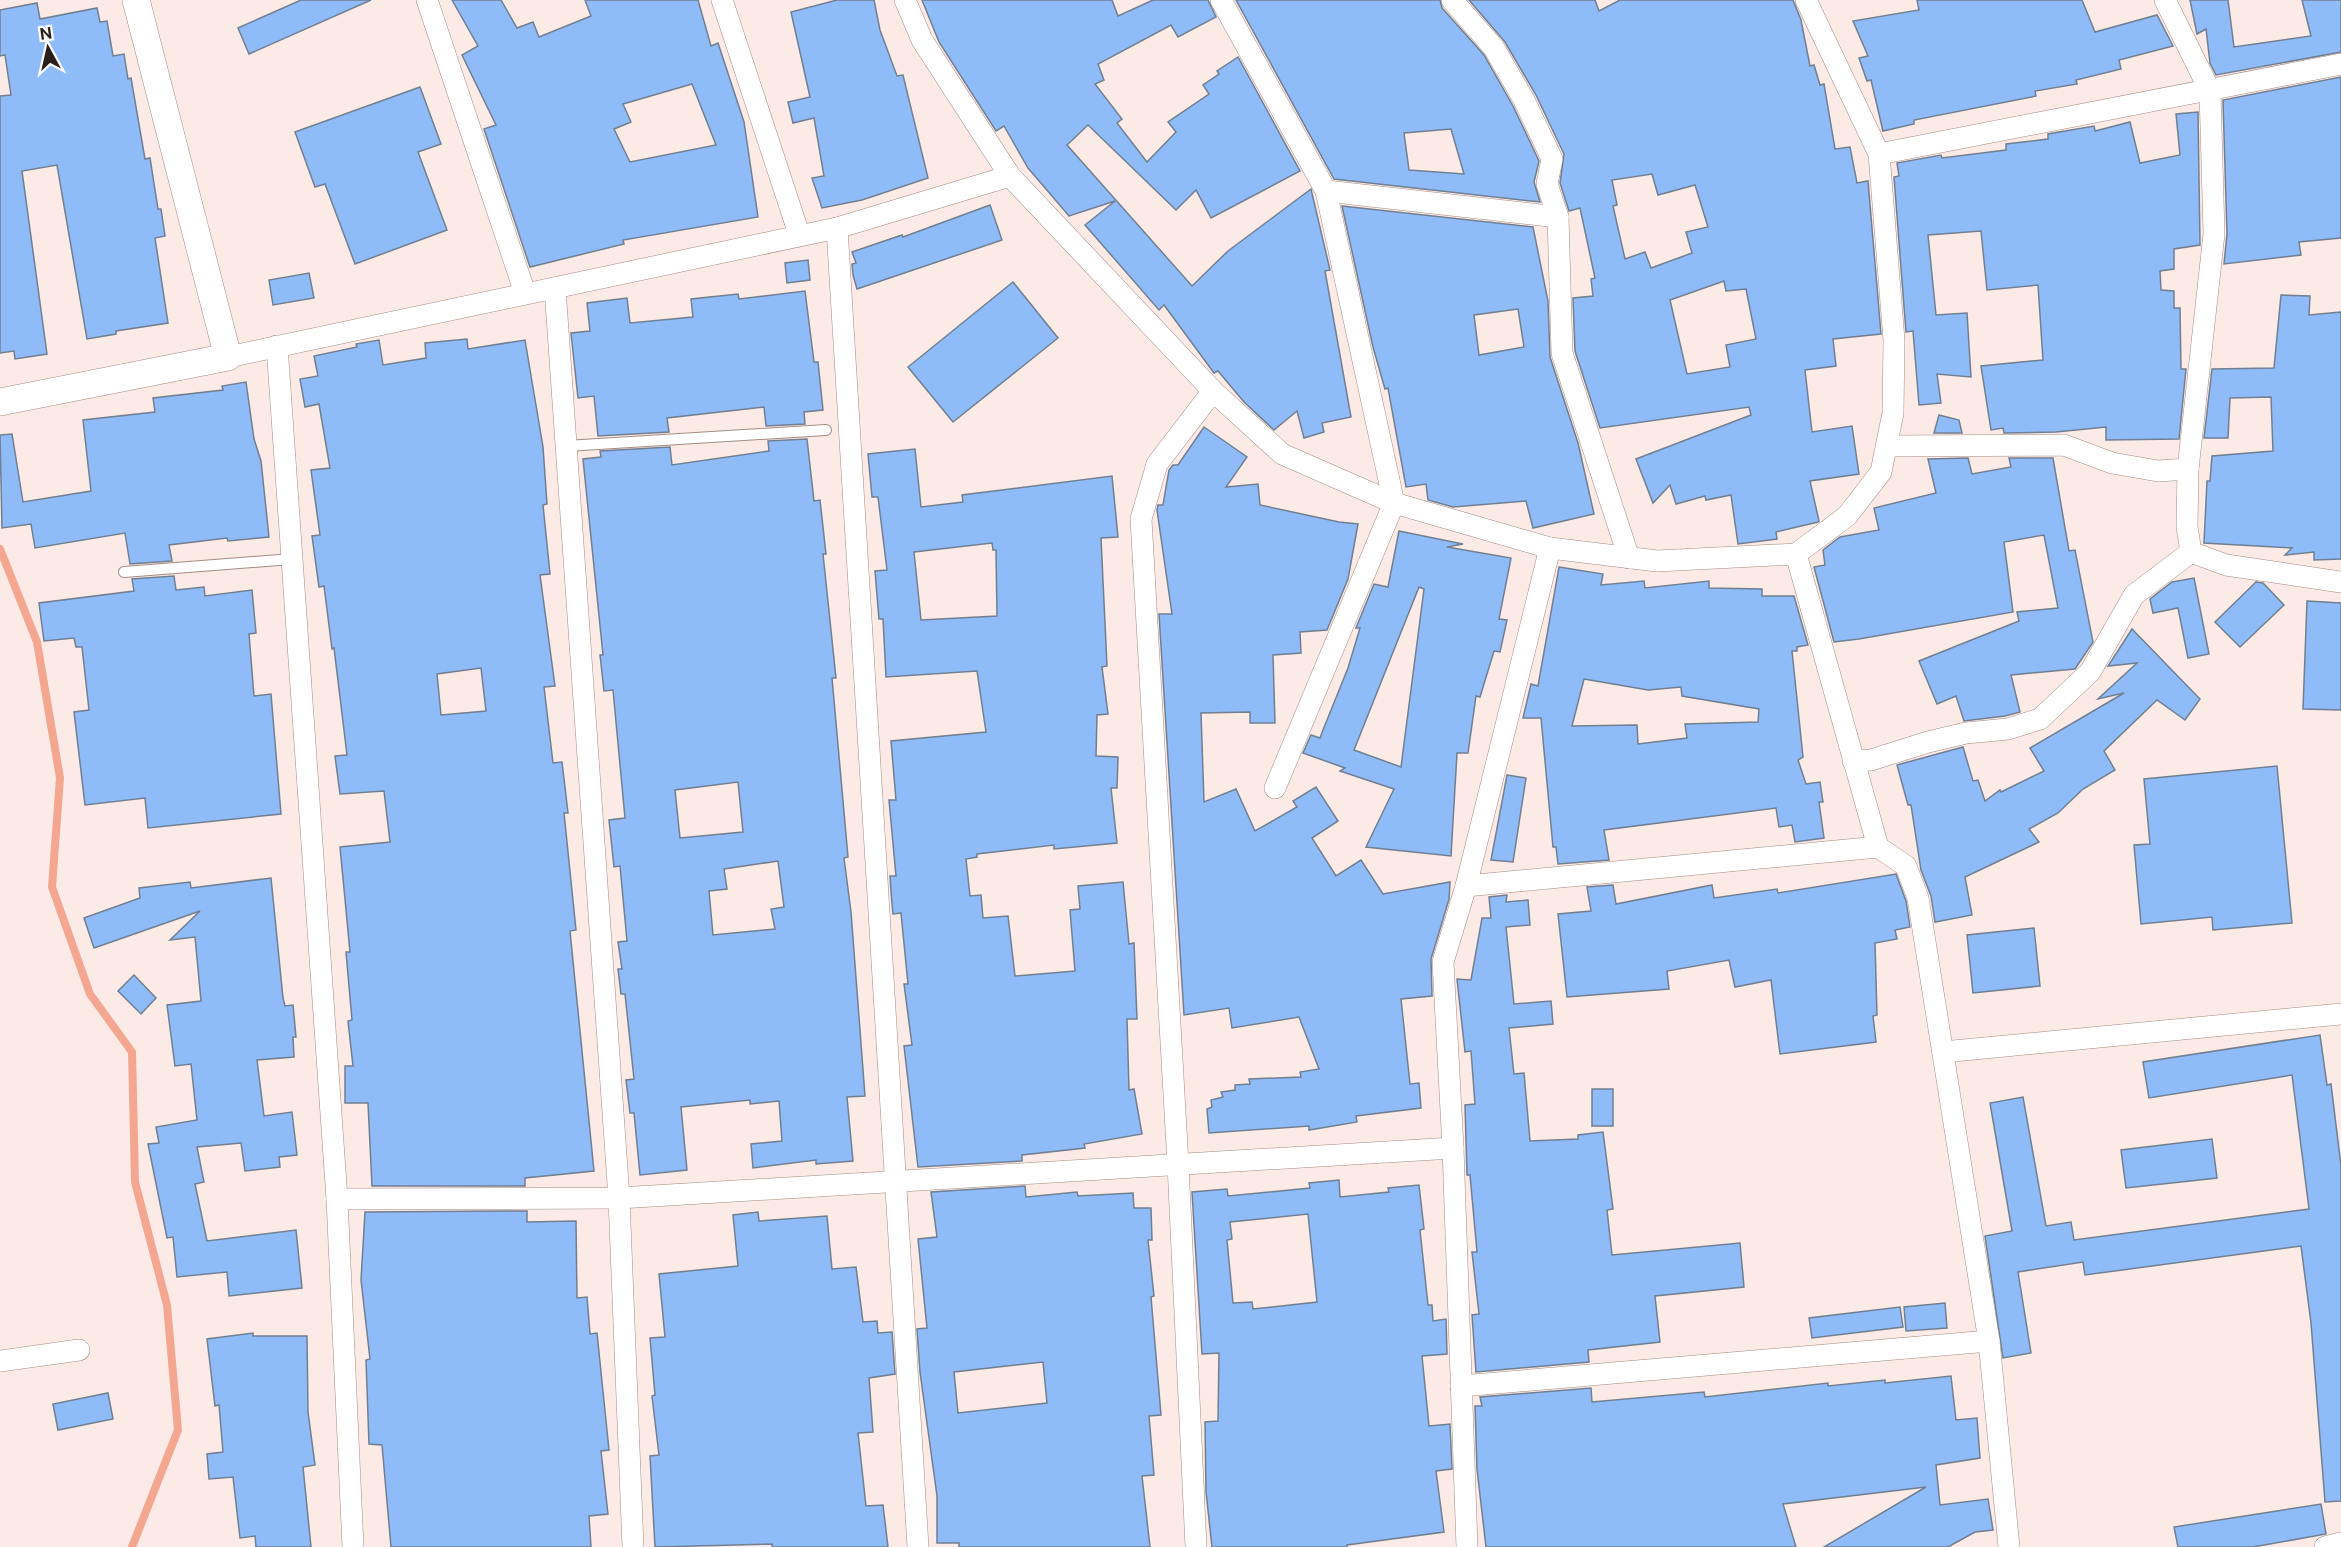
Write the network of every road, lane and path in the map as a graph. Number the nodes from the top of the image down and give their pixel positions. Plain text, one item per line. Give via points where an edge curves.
1 (136, 0) edge
2 (427, 0) edge
3 (722, 0) edge
4 (905, 0) edge
5 (1221, 0) edge
6 (1452, 0) edge
7 (1806, 0) edge
8 (2165, 0) edge
9 (2341, 64) edge
10 (2210, 91) junction
11 (1879, 153) junction
12 (1010, 176) junction
13 (1326, 191) junction
14 (1558, 217) junction
15 (837, 228) junction
16 (799, 234) junction
17 (555, 288) junction
18 (525, 293) junction
19 (277, 346) junction
20 (228, 357) junction
21 (1213, 392) junction
22 (0, 402) edge
23 (826, 430) dead end
24 (566, 446) junction
25 (1888, 446) junction
26 (2188, 469) junction
27 (1394, 503) junction
28 (1550, 548) junction
29 (2191, 552) junction
30 (1796, 554) junction
31 (1629, 558) junction
32 (292, 559) junction
33 (124, 572) dead end
34 (2341, 582) edge
35 (1853, 761) junction
36 (1275, 788) dead end
37 (1878, 847) junction
38 (1466, 886) junction
39 (2341, 1014) edge
40 (1943, 1052) junction
41 (1453, 1148) junction
42 (1178, 1164) junction
43 (897, 1181) junction
44 (619, 1198) junction
45 (337, 1199) junction
46 (1989, 1341) junction
47 (79, 1350) dead end
48 (0, 1361) edge
49 (1461, 1386) junction
50 (2341, 1543) edge
51 (353, 1547) edge
52 (633, 1547) edge
53 (918, 1547) edge
54 (1196, 1547) edge
55 (1467, 1547) edge
56 (2009, 1547) edge
57 (2325, 1547) edge

1 - 20 street
2 - 18 street
3 - 16 street
4 - 12 street via 922,40
5 - 13 street
6 - 14 street via 1494,48 1536,124 1552,159 1547,184
7 - 11 street
8 - 10 street
9 - 10 street
10 - 11 street
10 - 26 street via 2214,234
11 - 25 street via 1894,340 1893,413
12 - 15 street
12 - 21 street
13 - 14 street
13 - 27 street
14 - 31 street via 1562,353
15 - 16 street
15 - 43 street
16 - 17 street
17 - 18 street
17 - 24 street
18 - 19 street
19 - 20 street
19 - 32 street
20 - 22 street
21 - 27 street via 1282,454
21 - 42 street via 1157,464 1141,519
23 - 24 lane
24 - 44 street
25 - 26 street via 2064,445 2112,463 2158,471
25 - 30 street via 1881,472 1848,516
26 - 29 street via 2187,527
27 - 28 street
27 - 36 street
28 - 31 street
28 - 38 street
29 - 34 street via 2226,566
29 - 35 street via 2134,595 2090,672 2040,719
30 - 31 street via 1657,561
30 - 35 street
32 - 33 lane
32 - 45 street
35 - 37 street
37 - 38 street
37 - 40 street via 1906,866 1918,898
38 - 41 street via 1443,963
39 - 40 street
40 - 46 street
41 - 42 street
41 - 49 street
42 - 43 street
42 - 54 street
43 - 44 street
43 - 53 street
44 - 45 street
44 - 52 street
45 - 51 street
46 - 49 street
46 - 56 street
47 - 48 street
49 - 55 street
50 - 57 street

